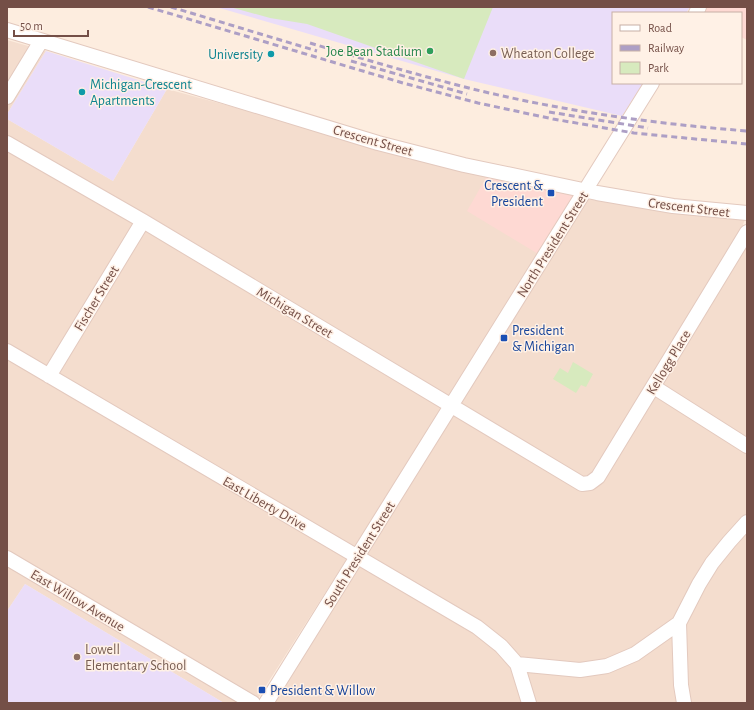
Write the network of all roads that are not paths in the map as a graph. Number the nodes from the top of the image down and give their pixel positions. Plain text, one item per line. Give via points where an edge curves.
1 (7, 30) edge
2 (41, 40) junction
3 (651, 84) edge
4 (7, 97) edge
5 (7, 143) edge
6 (584, 191) junction
7 (747, 213) edge
8 (143, 221) junction
9 (747, 232) edge
10 (7, 351) edge
11 (49, 376) junction
12 (654, 387) junction
13 (451, 405) junction
14 (747, 446) edge
15 (582, 484) joint
16 (747, 522) edge
17 (357, 557) junction
18 (7, 558) edge
19 (679, 623) junction
20 (517, 664) junction
21 (253, 703) edge
22 (266, 703) edge
23 (529, 703) edge
24 (684, 703) edge

1 - 2 street, Crescent Street
2 - 4 street
2 - 6 street, Crescent Street via 386,145
3 - 6 street, North President Street
5 - 8 street, Michigan Street
6 - 7 street, Crescent Street via 673,206
6 - 13 street, North President Street
8 - 11 street, Fischer Street
8 - 13 street, Michigan Street
9 - 12 street, Kellogg Place
10 - 11 street, East Liberty Drive
11 - 17 street, East Liberty Drive
12 - 14 street
12 - 15 street, Kellogg Place via 598,477 590,483
13 - 15 street, Michigan Street
13 - 17 street, South President Street
16 - 19 street via 712,563
17 - 20 street, East Liberty Drive via 477,627 501,646
17 - 22 street, South President Street
18 - 21 street, East Willow Avenue
19 - 20 street via 635,654 606,666 580,670
19 - 24 street
20 - 23 street

